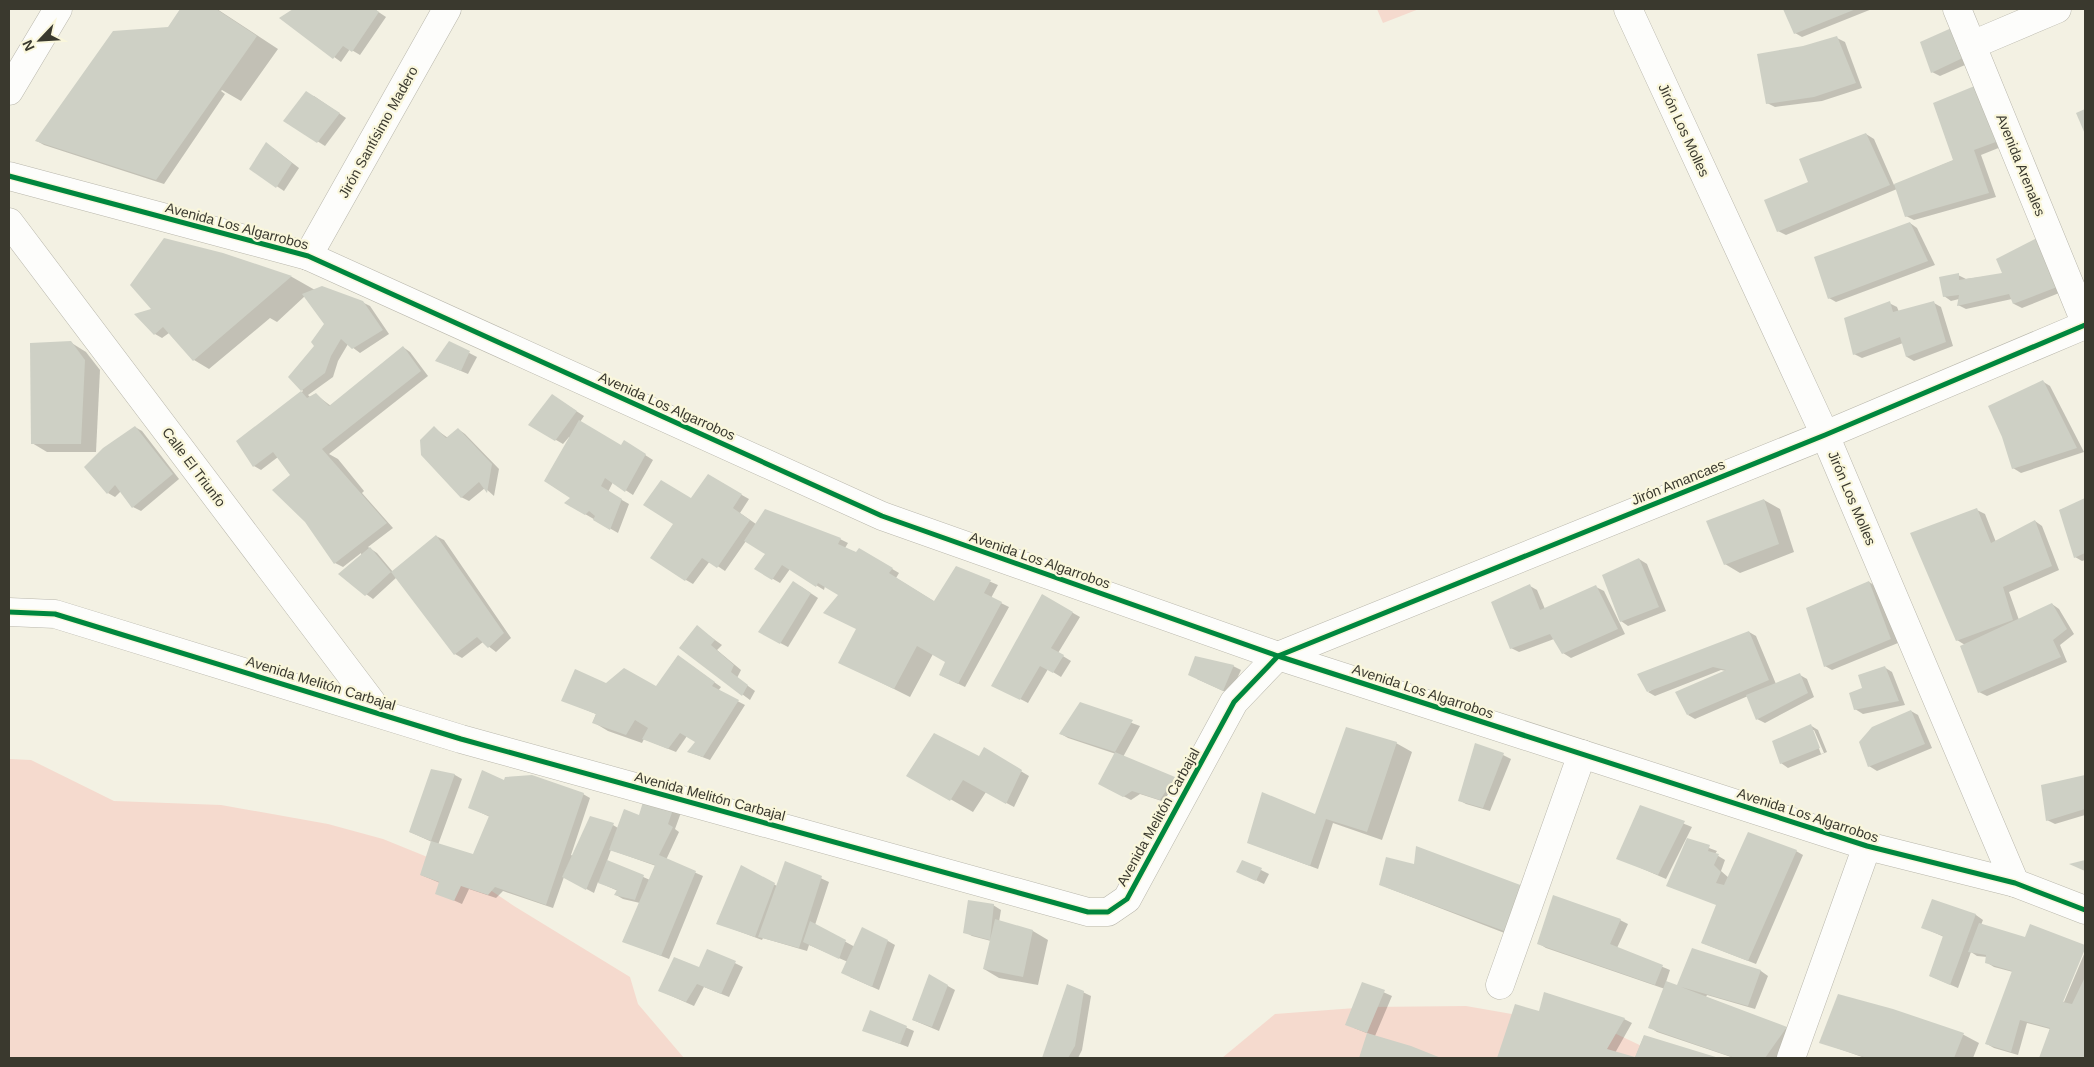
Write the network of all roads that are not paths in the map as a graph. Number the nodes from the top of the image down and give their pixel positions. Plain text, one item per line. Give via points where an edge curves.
1 (58, 9) edge
2 (448, 9) edge
3 (1628, 9) edge
4 (1957, 9) edge
5 (2057, 9) edge
6 (1972, 45) junction
7 (9, 91) edge
8 (9, 176) edge
9 (9, 222) edge
10 (308, 256) junction
11 (2085, 323) edge
12 (1825, 435) junction
13 (9, 612) edge
14 (1278, 656) junction
15 (379, 712) junction
16 (1582, 754) junction
17 (1867, 846) junction
18 (2016, 883) junction
19 (2085, 910) edge
20 (1500, 985) dead end
21 (1791, 1058) edge

1 - 7 street
2 - 10 street, Jirón Santísimo Madero
3 - 12 street, Jirón Los Molles
4 - 6 street, Avenida Arenales
5 - 6 street
6 - 11 street, Avenida Arenales
8 - 10 street, Avenida Los Algarrobos
9 - 15 street, Calle El Triunfo
10 - 14 street, Avenida Los Algarrobos via 882,516
11 - 12 street, Jirón Amancaes
12 - 14 street, Jirón Amancaes
12 - 18 street, Jirón Los Molles
13 - 15 street, Avenida Melitón Carbajal via 55,614
14 - 15 street, Avenida Melitón Carbajal via 1234,702 1127,898 1108,912 1088,912 461,739
14 - 16 street, Avenida Los Algarrobos
16 - 17 street, Avenida Los Algarrobos
16 - 20 street
17 - 18 street, Avenida Los Algarrobos
17 - 21 street
18 - 19 street, Avenida Los Algarrobos

